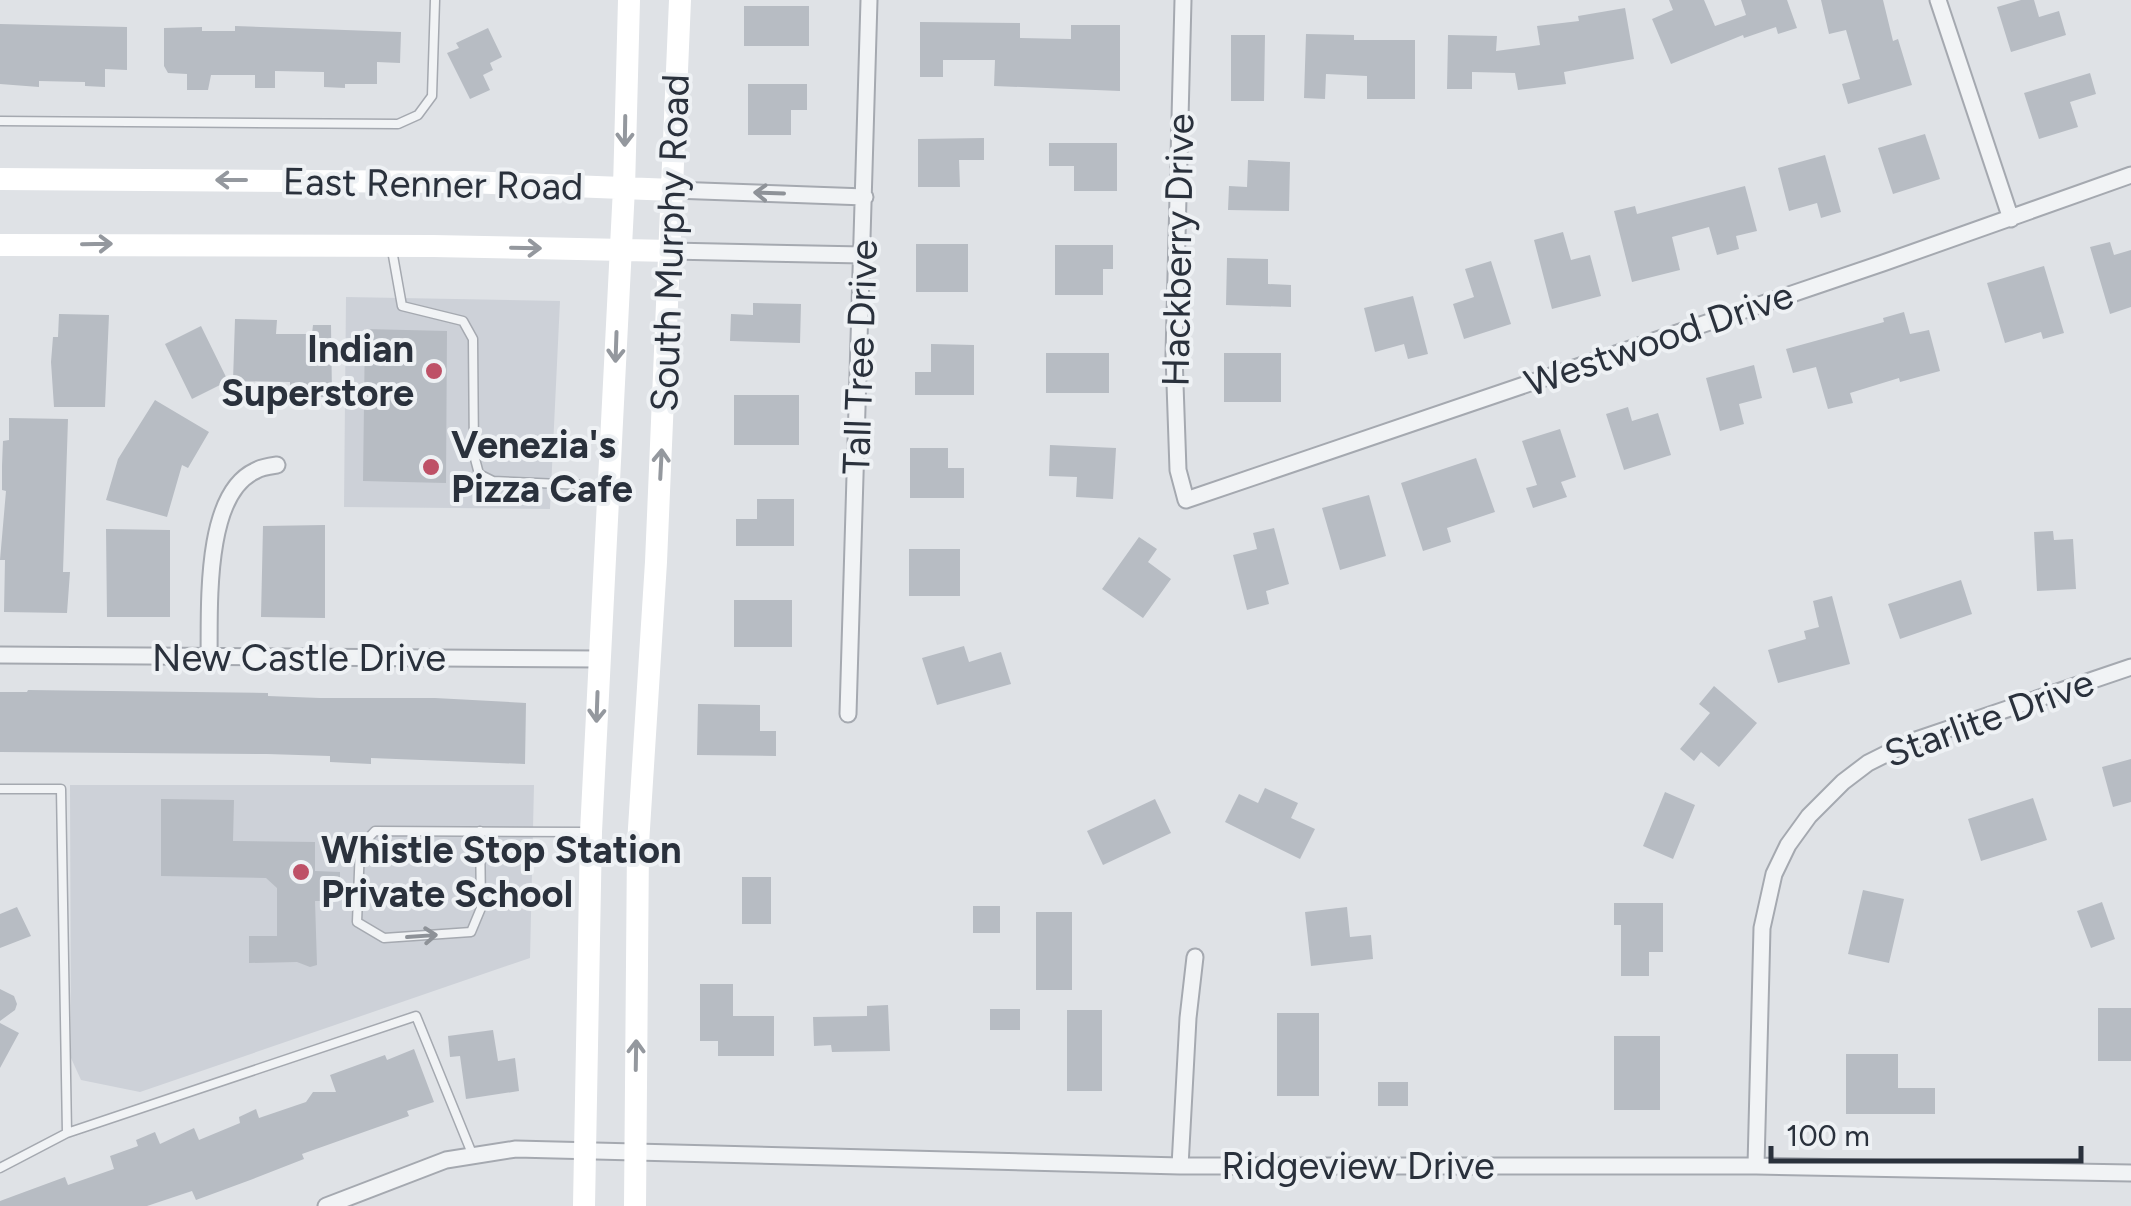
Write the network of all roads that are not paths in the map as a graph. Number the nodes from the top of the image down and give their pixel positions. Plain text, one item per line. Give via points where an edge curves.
1 (436, 0) edge
2 (628, 0) edge
3 (680, 0) edge
4 (869, 0) edge
5 (1183, 0) edge
6 (1938, 0) edge
7 (0, 121) edge
8 (2131, 174) edge
9 (0, 179) edge
10 (624, 188) junction
11 (673, 190) junction
12 (865, 197) junction
13 (2012, 219) junction
14 (0, 245) edge
15 (391, 246) junction
16 (620, 250) junction
17 (671, 251) junction
18 (863, 254) junction
19 (277, 464) dead end
20 (610, 486) junction
21 (1186, 500) joint
22 (0, 656) edge
23 (599, 658) junction
24 (209, 659) junction
25 (2131, 667) edge
26 (848, 714) dead end
27 (0, 788) edge
28 (480, 831) junction
29 (591, 832) junction
30 (1195, 956) dead end
31 (66, 1133) junction
32 (585, 1150) junction
33 (635, 1152) junction
34 (473, 1156) junction
35 (1180, 1166) junction
36 (1756, 1166) junction
37 (0, 1168) edge
38 (2131, 1174) edge
39 (326, 1206) edge
40 (584, 1206) edge
41 (634, 1206) edge

1 - 7 lane via 432,96 418,116 398,124
2 -> 10 main road, South Murphy Road
3 - 11 main road, South Murphy Road
4 - 12 street, Tall Tree Drive
5 - 21 street, Hackberry Drive via 1174,355 1178,470
6 - 13 street
8 - 13 street, Westwood Drive
10 -> 9 main road, East Renner Road
10 - 11 main road, East Renner Road
10 - 16 main road, South Murphy Road
12 -> 11 street, East Renner Road
11 - 17 main road, South Murphy Road
12 - 18 street, Tall Tree Drive
13 - 21 street, Westwood Drive
14 -> 15 main road, East Renner Road
15 -> 16 main road, East Renner Road
15 - 20 lane via 402,306 463,321 473,338 479,474 493,481
16 - 17 main road, East Renner Road
16 -> 20 main road, South Murphy Road
17 - 18 street, East Renner Road
33 -> 17 main road, South Murphy Road via 638,844
18 - 26 street, Tall Tree Drive
19 - 24 street via 238,483 218,520
20 - 23 main road, South Murphy Road
22 - 24 street, New Castle Drive
23 - 24 street, New Castle Drive
23 -> 29 main road, South Murphy Road
25 - 36 street, Starlite Drive via 1900,748 1856,772 1809,816 1774,874 1762,928
27 - 31 lane via 61,790
28 -> 28 lane via 376,831 360,847 357,922 384,938 471,932 482,908
28 - 29 lane
29 - 32 main road, South Murphy Road
30 - 35 street
31 - 34 lane via 416,1016
31 - 37 lane
32 - 33 street, Ridgeview Drive
32 - 34 street, Ridgeview Drive
32 - 40 main road, South Murphy Road
33 - 35 street, Ridgeview Drive
33 - 41 main road, South Murphy Road
34 - 39 street, Ridgeview Drive
35 - 36 street, Ridgeview Drive
36 - 38 street, Ridgeview Drive

